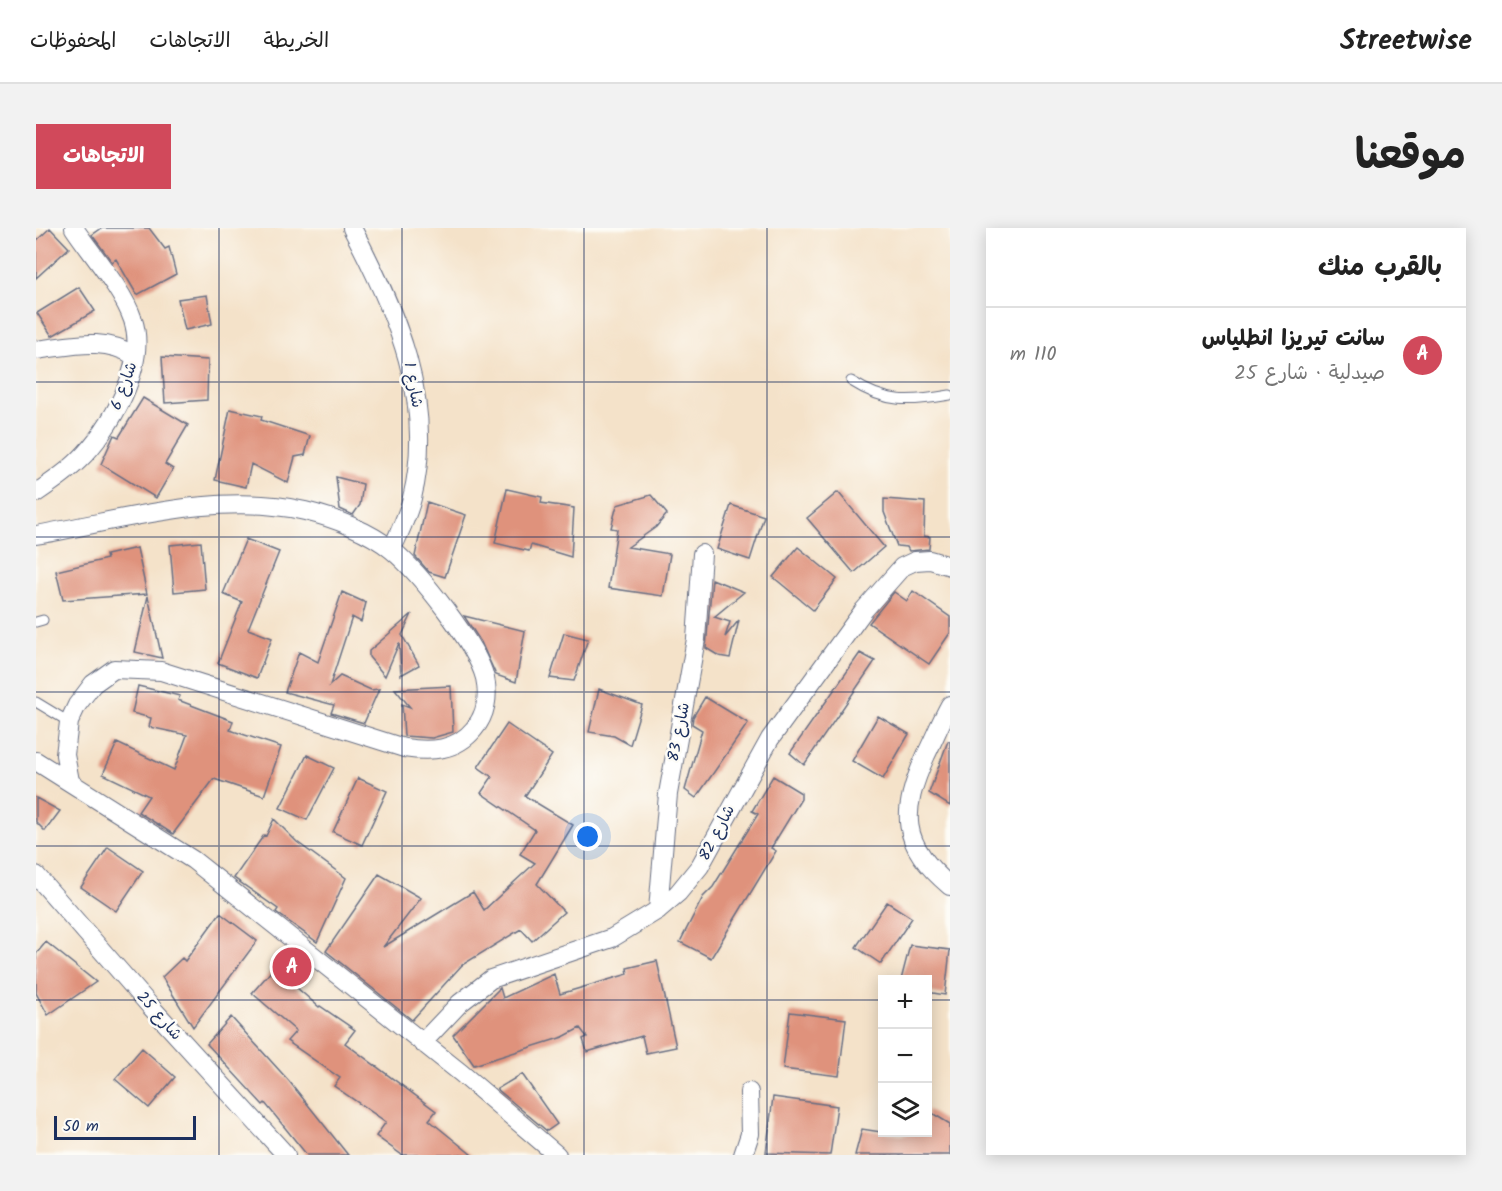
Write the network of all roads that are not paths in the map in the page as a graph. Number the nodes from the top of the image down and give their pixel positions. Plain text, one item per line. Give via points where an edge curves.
1 (74, 228) edge
2 (352, 228) edge
3 (36, 350) edge
4 (135, 356) junction
5 (851, 381) dead end
6 (950, 395) edge
7 (36, 493) edge
8 (36, 535) edge
9 (392, 549) junction
10 (702, 554) dead end
11 (950, 566) edge
12 (36, 702) edge
13 (950, 705) edge
14 (69, 723) junction
15 (36, 761) edge
16 (70, 781) junction
17 (36, 875) edge
18 (950, 886) edge
19 (658, 910) junction
20 (422, 1043) junction
21 (749, 1092) dead end
22 (744, 1154) edge
23 (286, 1155) edge
24 (556, 1155) edge

1 - 4 street, شارع 6 via 133,320
2 - 9 street, شارع 1 via 401,336 418,402 421,436 412,499
3 - 4 street via 107,343
4 - 7 street, شارع 6 via 127,387 97,439 67,472
5 - 6 lane via 872,394 896,401
8 - 9 street via 215,504 246,503 317,515
9 - 14 street via 464,636 486,679 487,701 481,721 467,738 448,748 404,748 161,671 134,668 114,669 93,684
10 - 19 street, شارع 83 via 696,639 668,794
11 - 19 street, شارع 82 via 930,560 915,561 902,567 879,592 770,739 690,881
12 - 14 lane
13 - 18 street via 908,804 913,841 920,855
14 - 16 street via 65,755
15 - 16 street
16 - 20 street via 193,860
17 - 23 street, شارع 25
19 - 20 street, شارع 82 via 612,938 491,979 460,1003
20 - 24 street
21 - 22 street via 750,1134

